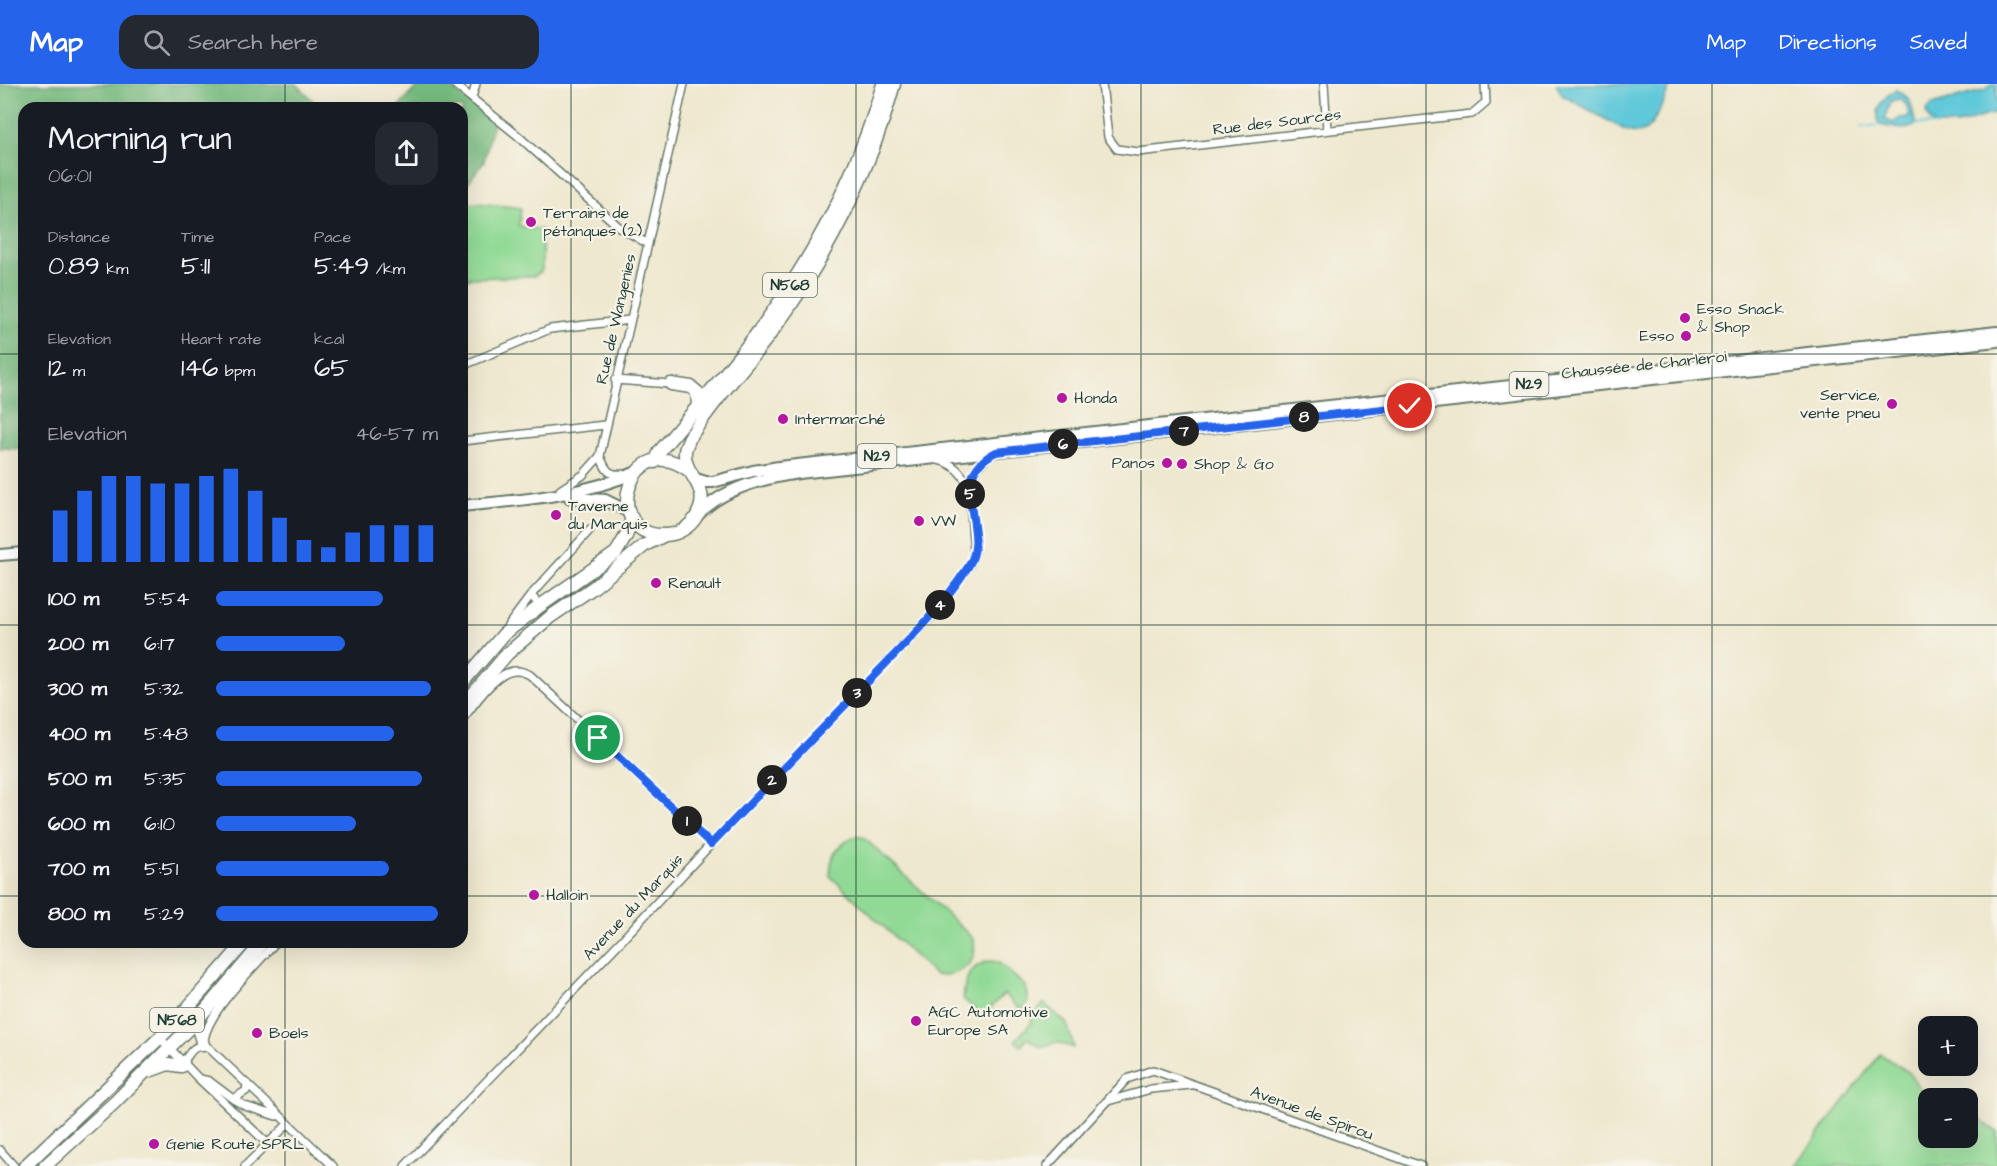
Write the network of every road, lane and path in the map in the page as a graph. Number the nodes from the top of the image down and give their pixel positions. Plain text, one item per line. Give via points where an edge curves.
1 (453, 84) edge
2 (476, 84) edge
3 (684, 84) edge
4 (883, 84) edge
5 (894, 84) edge
6 (1102, 84) edge
7 (1324, 84) edge
8 (1485, 84) edge
9 (472, 97) junction
10 (1327, 130) junction
11 (648, 244) junction
12 (630, 321) junction
13 (1997, 332) edge
14 (1997, 341) edge
15 (468, 363) edge
16 (615, 380) junction
17 (1586, 382) junction
18 (671, 384) joint
19 (698, 406) junction
20 (605, 425) junction
21 (468, 440) edge
22 (1061, 440) junction
23 (996, 452) junction
24 (600, 456) junction
25 (931, 459) junction
26 (655, 462) junction
27 (637, 472) junction
28 (693, 475) junction
29 (969, 486) junction
30 (560, 493) junction
31 (546, 497) junction
32 (468, 505) edge
33 (631, 515) junction
34 (696, 517) junction
35 (590, 530) dead end
36 (664, 535) junction
37 (18, 554) edge
38 (0, 555) edge
39 (531, 595) junction
40 (540, 606) junction
41 (504, 634) junction
42 (468, 676) edge
43 (468, 700) edge
44 (468, 713) edge
45 (711, 844) junction
46 (240, 948) edge
47 (258, 948) edge
48 (271, 948) edge
49 (196, 1021) junction
50 (160, 1038) junction
51 (203, 1045) junction
52 (169, 1048) junction
53 (183, 1062) junction
54 (145, 1072) junction
55 (198, 1078) junction
56 (248, 1084) junction
57 (1194, 1085) junction
58 (233, 1099) junction
59 (1106, 1102) junction
60 (288, 1124) junction
61 (65, 1128) junction
62 (267, 1143) junction
63 (0, 1150) edge
64 (14, 1166) edge
65 (25, 1166) edge
66 (45, 1166) edge
67 (245, 1166) edge
68 (333, 1166) edge
69 (405, 1166) edge
70 (1047, 1166) edge
71 (1421, 1166) edge

1 - 9 street
2 - 9 street
3 - 11 street, Rue de Wangenies
4 - 19 highway, N568 via 861,149 816,244 764,324
5 - 28 highway, N568 via 858,184 820,258 774,329 689,439 685,452
6 - 10 street, Rue des Sources via 1108,137 1117,149 1138,152
7 - 10 street
8 - 10 street, Rue des Sources via 1486,102 1472,114
9 - 11 street via 619,227
11 - 12 street, Rue de Wangenies
12 - 15 street via 550,329
12 - 16 street, Rue de Wangenies
13 - 17 main road, Chaussée de Charleroi / N29
14 - 17 main road, Chaussée de Charleroi / N29
16 - 18 street
16 - 20 street, Rue de Wangenies
17 - 22 main road, Chaussée de Charleroi / N29
18 - 19 highway via 691,387 697,392
19 - 26 highway, N568
20 - 21 street
20 - 24 street, Rue de Wangenies
22 - 23 main road, Chaussée de Charleroi / N29
22 - 28 main road, Chaussée de Charleroi / N29 via 762,469 713,482
23 - 25 main road, Chaussée de Charleroi / N29
23 - 29 street via 976,469
24 - 27 street via 606,471 614,475
24 - 30 street
25 - 29 street via 950,464
25 - 34 main road, Chaussée de Charleroi / N29 via 764,480 726,494
26 - 27 highway
26 - 28 highway via 674,462
27 - 30 main road via 596,488
27 - 33 highway via 626,495
28 - 34 highway via 701,494
29 - 45 street, Avenue du Marquis via 974,535 970,565 933,615
30 - 31 main road
31 - 32 main road
31 - 33 main road via 605,500
33 - 36 highway via 646,531
33 - 40 highway via 626,536 616,553
34 - 36 highway via 682,531
35 - 39 street
36 - 43 highway via 524,639
37 - 38 main road
39 - 40 street
39 - 41 street
40 - 41 highway
41 - 42 highway
44 - 45 street via 504,674 515,670 531,675
45 - 69 street, Avenue du Marquis
46 - 50 highway, N568
47 - 49 highway, N568
48 - 51 street via 218,1010 207,1026
49 - 51 highway
49 - 52 highway, N568
50 - 52 street
50 - 61 highway, N568
51 - 53 street via 191,1050
51 - 56 street
52 - 53 street
52 - 54 highway, N568
53 - 54 highway via 180,1066 168,1064
53 - 55 street
54 - 66 highway, N568
55 - 58 street via 209,1081
55 - 62 street
56 - 58 street via 246,1091
56 - 60 street
57 - 59 street, Avenue de Spirou via 1151,1089
57 - 59 street, Avenue de Spirou via 1153,1070 1127,1079
57 - 71 street, Avenue de Spirou
58 - 60 street via 273,1113
59 - 70 street, Avenue de Spirou
60 - 62 street
60 - 68 street
61 - 64 highway via 51,1131
61 - 65 highway, N568
62 - 67 street
63 - 64 street

